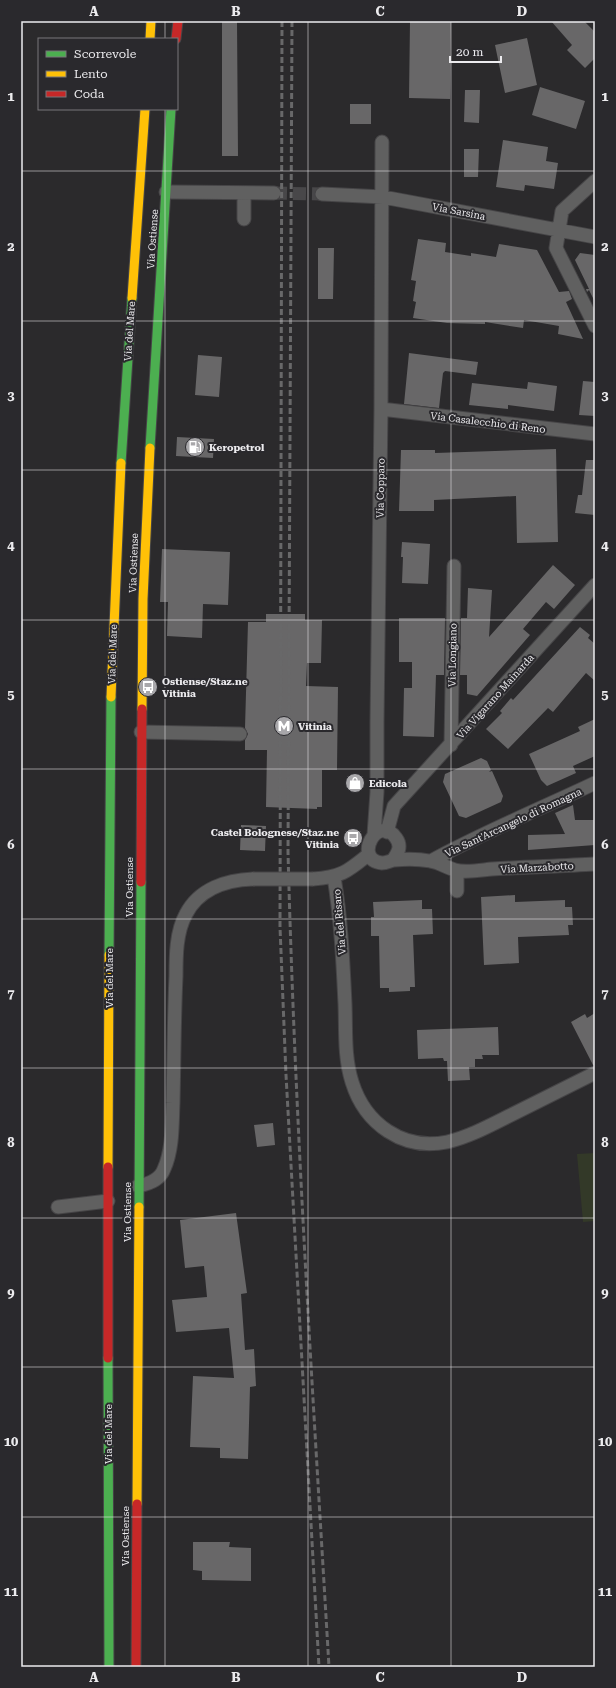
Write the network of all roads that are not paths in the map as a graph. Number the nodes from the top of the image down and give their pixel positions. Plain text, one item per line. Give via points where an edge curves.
1 (151, 21) edge
2 (178, 21) edge
3 (150, 38) edge
4 (176, 38) edge
5 (145, 110) edge
6 (172, 110) edge
7 (382, 142) dead end
8 (595, 181) edge
9 (166, 192) junction
10 (244, 192) junction
11 (274, 193) tunnel mouth
12 (322, 194) tunnel mouth
13 (383, 197) junction
14 (244, 219) dead end
15 (559, 230) junction
16 (595, 237) edge
17 (595, 326) edge
18 (381, 409) junction
19 (595, 434) edge
20 (454, 566) dead end
21 (595, 585) edge
22 (141, 732) junction
23 (240, 734) dead end
24 (451, 745) junction
25 (595, 783) edge
26 (377, 802) junction
27 (394, 806) junction
28 (387, 832) junction
29 (374, 835) junction
30 (370, 854) junction
31 (393, 860) junction
32 (431, 861) junction
33 (595, 864) edge
34 (457, 871) junction
35 (334, 878) junction
36 (457, 891) dead end
37 (595, 1073) edge
38 (138, 1186) junction
39 (108, 1201) junction
40 (58, 1207) dead end
41 (109, 1667) edge
42 (136, 1667) edge

1 - 3 main road
2 - 4 main road
5 - 39 main road, Via del Mare via 122,436 111,674
6 - 9 main road, Via Ostiense
7 - 13 street, Via Copparo
8 - 15 street via 562,211
9 - 10 street
9 - 22 main road, Via Ostiense via 147,499
10 - 11 street
10 - 14 street
12 - 13 street, Via Sarsina
13 - 15 street, Via Sarsina
13 - 18 street, Via Copparo
15 - 16 street, Via Sarsina
15 - 17 street via 556,248
18 - 19 street, Via Casalecchio di Reno
18 - 26 street, Via Copparo
20 - 24 street, Via Longiano
21 - 24 street, Via Vigarano Mainarda
22 - 23 street via 216,739
22 - 38 main road, Via Ostiense
24 - 27 street, Via Vigarano Mainarda
25 - 32 street, Via Sant'Arcangelo di Romagna via 474,837
26 - 27 street
26 - 29 street, Via Copparo
27 - 28 street, Via Vigarano Mainarda
28 - 29 street
28 - 31 street via 394,835 398,841 399,851
29 - 30 street via 368,842
30 - 31 street via 371,858 379,863
30 - 35 street
31 - 32 street
32 - 34 street
33 - 34 street, Via Marzabotto
34 - 36 street
35 - 37 street, Via del Risaro via 352,1082 360,1101 384,1130 401,1139 419,1143 448,1142 486,1127
35 - 38 street, Via del Risaro, bridge via 233,881 209,891 190,907 182,923 176,954 171,1140 161,1174 148,1184
38 - 42 main road, Via Ostiense
39 - 40 street
39 - 41 main road, Via del Mare

